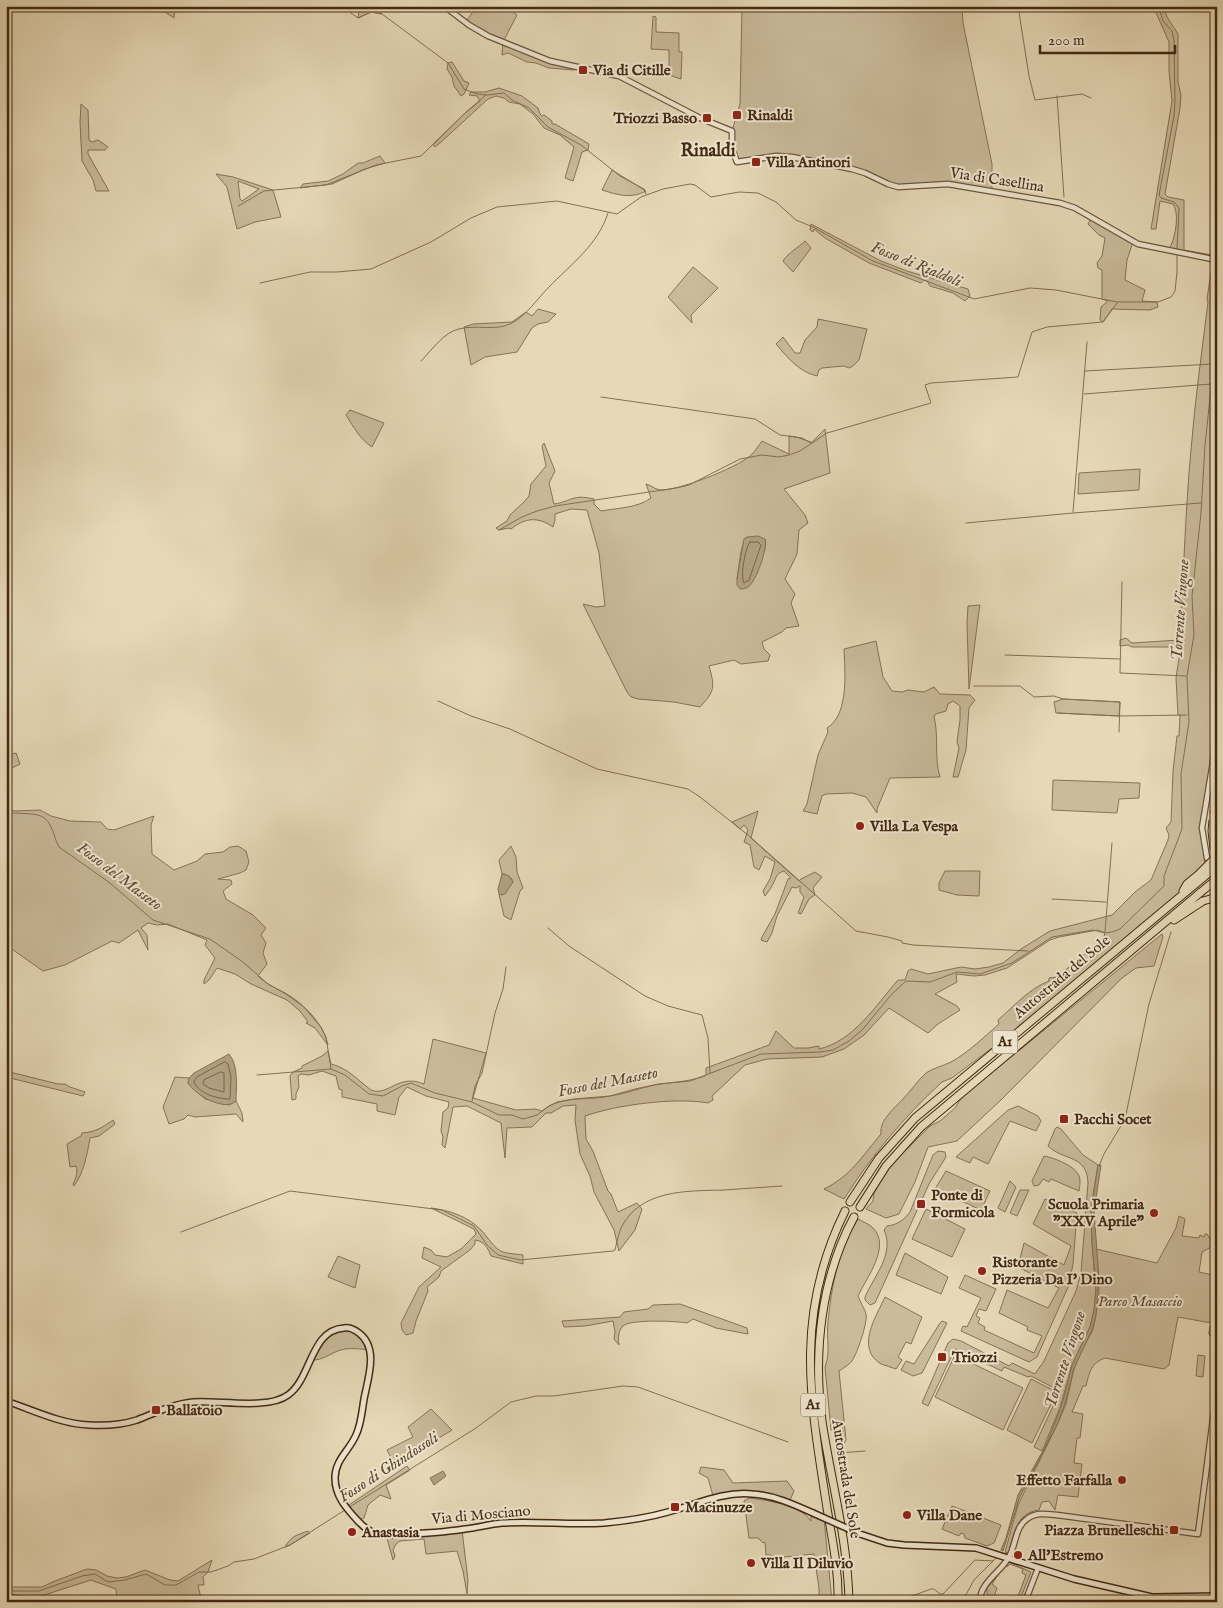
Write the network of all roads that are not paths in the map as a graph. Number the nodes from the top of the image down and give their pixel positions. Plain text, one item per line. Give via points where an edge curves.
1 (444, 6) edge
2 (1217, 260) edge
3 (1217, 682) edge
4 (1217, 856) edge
5 (1207, 858) dead end
6 (1217, 866) edge
7 (1199, 878) junction
8 (1217, 879) edge
9 (1215, 893) edge
10 (1139, 944) junction
11 (850, 1202) dead end
12 (860, 1207) dead end
13 (845, 1211) dead end
14 (854, 1217) dead end
15 (1217, 1326) edge
16 (1217, 1338) edge
17 (1217, 1388) edge
18 (6, 1401) edge
19 (1007, 1557) junction
20 (1038, 1568) junction
21 (1217, 1596) edge
22 (980, 1599) edge
23 (838, 1602) edge
24 (849, 1602) edge
25 (1025, 1602) edge

1 - 2 street, Via di Casellina via 488,36 550,61 619,76 732,131 732,149 737,162 792,157 852,169 898,187 948,184 1060,203 1075,208 1138,244
3 - 5 street via 1214,756 1202,828
4 - 7 highway, bridge
6 - 7 highway, bridge
7 - 11 highway, Autostrada del Sole / A1 via 1188,884 1178,898 915,1118 879,1158
8 - 10 highway, Autostrada del Sole / A1, bridge
9 - 10 highway, bridge
10 - 12 highway, Autostrada del Sole / A1 via 921,1127 886,1166
13 - 23 highway, Autostrada del Sole / A1 via 826,1256 816,1291 810,1362 814,1419 835,1555
14 - 24 highway, Autostrada del Sole / A1 via 830,1276 822,1314 819,1363 822,1419 844,1550
15 - 16 street via 1212,1333
17 - 19 street via 1198,1534 1049,1514 1034,1515 1020,1527
18 - 19 main road, Via di Mosciano, bridge via 68,1422 99,1426 126,1423 185,1403 269,1402 286,1397 298,1386 323,1339 337,1330 352,1328 366,1340 370,1348 370,1364 356,1435 341,1457 336,1470 336,1485 348,1509 367,1530 377,1534 462,1530 499,1523 612,1522 742,1494 785,1501 860,1534 887,1542 970,1547
19 - 20 main road, Via di Mosciano
19 - 22 street via 982,1588
20 - 21 main road, Via di Mosciano via 1152,1597
20 - 25 street

